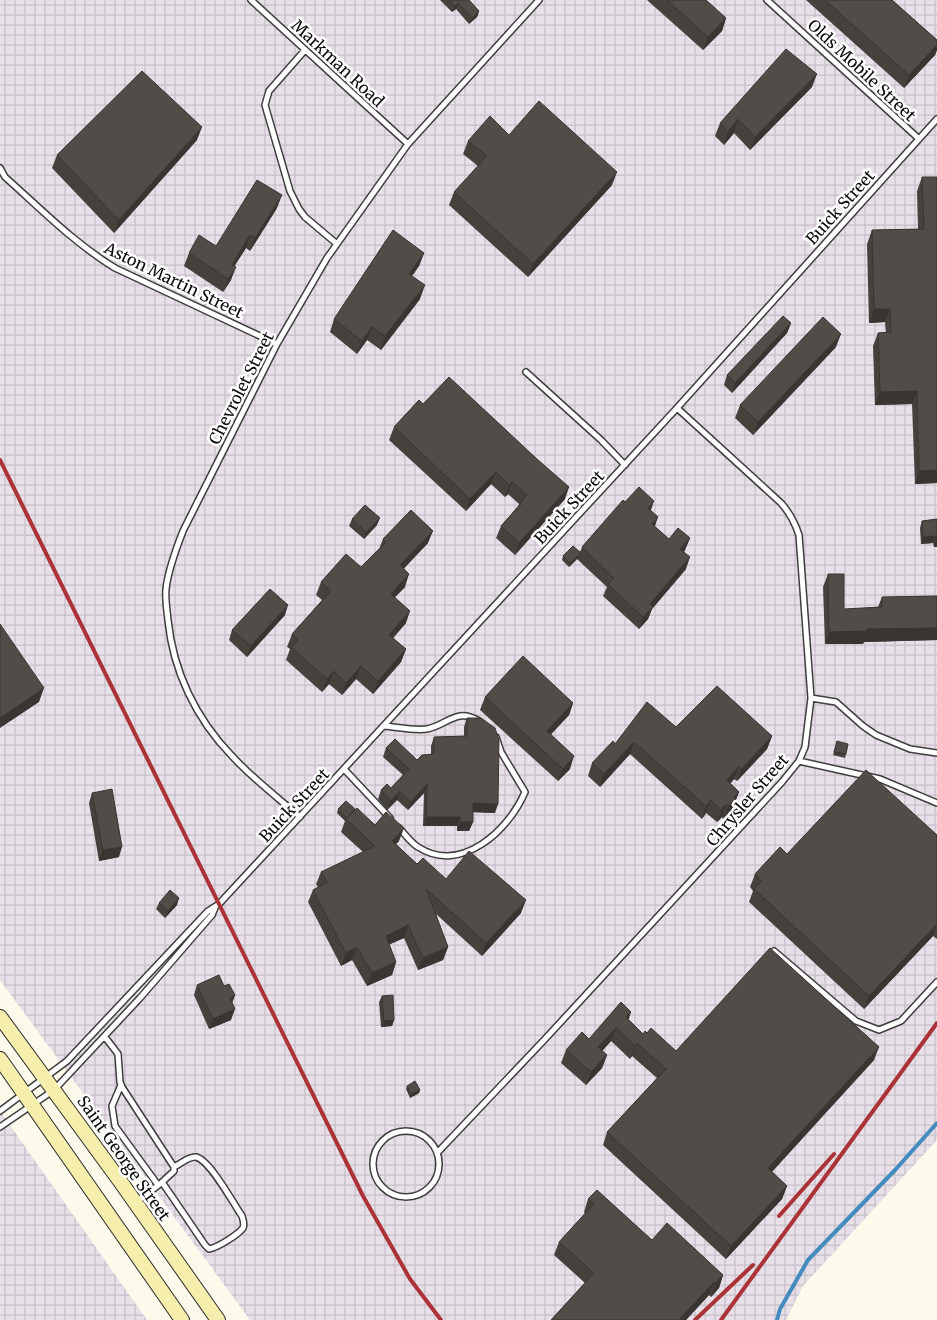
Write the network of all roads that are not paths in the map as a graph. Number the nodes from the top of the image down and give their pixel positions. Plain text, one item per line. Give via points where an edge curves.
1 (251, 0) edge
2 (539, 0) edge
3 (767, 0) edge
4 (306, 50) junction
5 (937, 119) edge
6 (918, 138) junction
7 (408, 144) junction
8 (0, 168) edge
9 (336, 244) junction
10 (277, 344) junction
11 (526, 372) dead end
12 (677, 408) junction
13 (625, 465) junction
14 (811, 698) junction
15 (384, 726) junction
16 (485, 726) edge
17 (491, 730) edge
18 (937, 753) edge
19 (799, 761) junction
20 (344, 769) junction
21 (937, 803) edge
22 (300, 817) junction
23 (215, 908) junction
24 (774, 951) edge
25 (937, 982) edge
26 (0, 1017) edge
27 (105, 1037) junction
28 (0, 1059) edge
29 (45, 1078) junction
30 (121, 1085) junction
31 (54, 1090) junction
32 (29, 1099) junction
33 (0, 1111) edge
34 (0, 1127) edge
35 (438, 1152) junction
36 (174, 1167) junction
37 (160, 1184) junction
38 (135, 1203) junction
39 (182, 1320) edge
40 (218, 1320) edge

1 - 4 lane, Markman Road
2 - 7 lane, Chevrolet Street
3 - 6 lane, Olds Mobile Street
4 - 7 lane, Markman Road
4 - 9 lane via 269,92 265,105 290,191 299,209
5 - 6 lane, Buick Street
6 - 12 lane, Buick Street
7 - 9 lane, Chevrolet Street
8 - 10 lane, Aston Martin Street via 81,246 99,258
9 - 10 lane, Chevrolet Street
10 - 22 lane, Chevrolet Street via 183,531 166,589 167,611 175,662 192,702 232,756
11 - 13 lane
12 - 13 lane, Buick Street
12 - 14 lane, Chrysler Street via 781,503 793,519 799,535
13 - 15 lane, Buick Street
14 - 18 lane via 836,702 876,735 910,749
14 - 19 lane, Chrysler Street via 808,733
15 - 16 lane via 426,729 459,715 472,717
15 - 20 lane, Buick Street
17 - 20 lane via 525,792 518,809 500,830 474,850 456,855 436,855 416,846
19 - 21 lane via 880,779
19 - 35 lane, Chrysler Street via 776,790
20 - 22 lane, Buick Street
22 - 23 lane, Buick Street
23 - 27 lane, Buick Street
23 - 29 lane, Buick Street via 208,911 67,1061
24 - 25 lane via 856,1021 879,1030 901,1021
26 - 29 main road, Saint George Street
27 - 30 lane via 118,1054
27 - 31 lane, Buick Street
28 - 32 main road
29 - 31 main road, Saint George Street
29 - 32 lane, Buick Street
30 - 36 lane
30 - 37 lane via 112,1106 115,1126
31 - 32 lane, Buick Street
31 - 38 main road, Saint George Street
32 - 33 lane
32 - 34 lane
32 - 39 main road
35 - 35 lane via 438,1176 421,1194 396,1196 377,1181 373,1157 386,1136 410,1130 432,1141
36 - 37 lane via 174,1171
36 - 37 lane via 191,1157 197,1157 208,1166 242,1216 242,1228 215,1249 209,1249
37 - 38 lane
38 - 40 main road, Saint George Street

